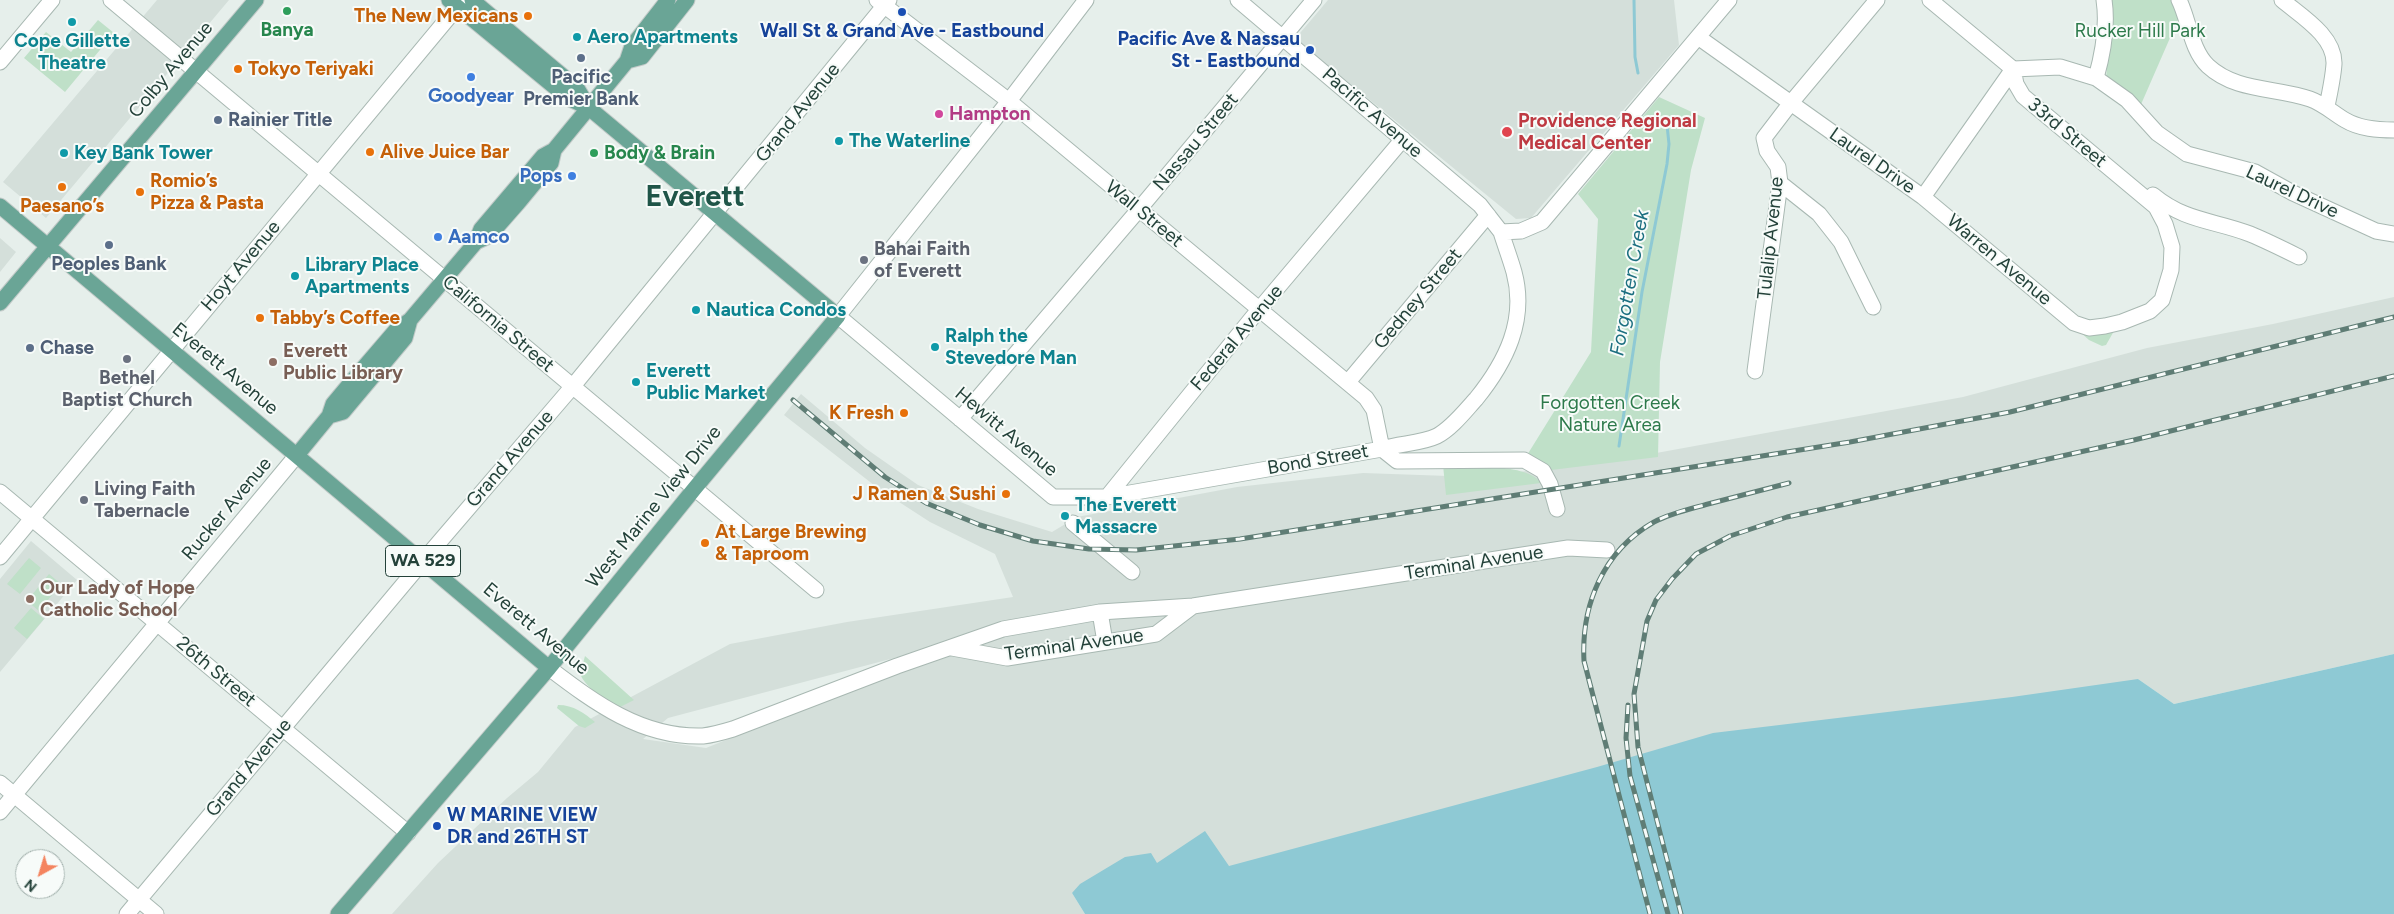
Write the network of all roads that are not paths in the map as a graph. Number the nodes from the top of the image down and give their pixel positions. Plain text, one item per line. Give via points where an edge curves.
1 (52, 0) edge
2 (111, 0) edge
3 (256, 0) edge
4 (472, 0) edge
5 (668, 0) edge
6 (688, 0) edge
7 (1086, 0) edge
8 (1238, 0) edge
9 (1314, 0) edge
10 (1729, 0) edge
11 (1877, 0) edge
12 (1930, 0) edge
13 (2104, 0) edge
14 (2179, 0) edge
15 (2282, 0) edge
16 (457, 2) edge
17 (883, 2) edge
18 (2299, 5) edge
19 (1698, 37) junction
20 (1283, 38) junction
21 (627, 61) junction
22 (0, 62) edge
23 (196, 71) junction
24 (2014, 77) junction
25 (2096, 78) junction
26 (1009, 101) junction
27 (1790, 104) junction
28 (2327, 106) junction
29 (589, 108) junction
30 (2394, 118) edge
31 (2388, 130) edge
32 (1403, 139) junction
33 (318, 173) junction
34 (1780, 183) junction
35 (1923, 197) junction
36 (0, 206) edge
37 (1139, 210) junction
38 (715, 214) junction
39 (1488, 215) junction
40 (1501, 232) junction
41 (2394, 234) edge
42 (48, 246) junction
43 (2299, 257) dead end
44 (445, 279) junction
45 (0, 303) edge
46 (1873, 306) dead end
47 (1260, 309) junction
48 (838, 316) junction
49 (2074, 324) joint
50 (171, 350) junction
51 (1755, 371) dead end
52 (1348, 382) junction
53 (573, 386) junction
54 (960, 419) junction
55 (1382, 449) junction
56 (297, 455) junction
57 (694, 488) junction
58 (0, 492) edge
59 (1107, 497) junction
60 (1556, 509) dead end
61 (32, 519) junction
62 (1073, 523) dead end
63 (1607, 550) dead end
64 (0, 557) edge
65 (423, 561) junction
66 (1132, 572) dead end
67 (816, 590) dead end
68 (1193, 606) junction
69 (1100, 612) junction
70 (157, 624) junction
71 (1105, 642) junction
72 (952, 648) junction
73 (549, 668) junction
74 (282, 728) junction
75 (0, 783) edge
76 (14, 795) junction
77 (0, 812) edge
78 (408, 833) junction
79 (139, 900) junction
80 (127, 914) edge
81 (156, 914) edge
82 (338, 914) edge

1 - 22 street
2 - 23 street, California Street
3 - 23 main road, Colby Avenue
4 - 29 main road, Hewitt Avenue via 576,88
5 - 21 main road, Rucker Avenue via 632,46
6 - 21 main road, Rucker Avenue via 642,58
7 - 26 street, West Marine View Drive
8 - 20 street, Pacific Avenue
9 - 20 street, Nassau Street
10 - 19 street
11 - 27 street, Tulalip Avenue
12 - 24 street, 33rd Street
13 - 25 street via 2105,32
14 - 28 street via 2199,54 2218,74 2253,88 2308,98
15 - 18 street
16 - 29 main road, Hewitt Avenue via 568,98
16 - 33 street, Hoyt Avenue
17 - 26 street, Wall Street
17 - 38 street, Grand Avenue
18 - 28 street via 2328,40 2332,50 2334,63
19 - 27 street, Laurel Drive
19 - 40 street via 1542,222 1521,230
20 - 32 street, Pacific Avenue
20 - 37 street, Nassau Street
21 - 29 main road, Rucker Avenue
23 - 33 street, California Street
23 - 42 main road, Colby Avenue
24 - 25 street, Laurel Drive via 2060,67
24 - 35 street, Laurel Drive
24 - 43 street via 2169,208 2204,222 2248,233
24 - 49 street, 33rd Street via 2023,96 2156,207 2172,246 2171,270 2162,300 2150,311 2122,322 2089,328
25 - 41 street, Laurel Drive via 2127,100 2157,133 2187,154 2254,172 2376,231
26 - 37 street, Wall Street
26 - 48 street, West Marine View Drive
27 - 34 street, Tulalip Avenue via 1764,138 1767,151 1778,167
27 - 35 street, Laurel Drive
28 - 31 street via 2348,122 2364,128
29 - 38 main road, Hewitt Avenue
29 - 44 main road, Rucker Avenue via 554,150 551,163 518,203 489,236 476,242
30 - 31 street
32 - 39 street, Pacific Avenue
32 - 47 street, Federal Avenue
33 - 44 street, California Street
33 - 50 street, Hoyt Avenue
34 - 46 street via 1819,214 1841,242
34 - 51 street, Tulalip Avenue
35 - 49 street, Warren Avenue
36 - 42 main road, Everett Avenue / WA 529
37 - 47 street, Wall Street
37 - 54 street, Nassau Street
38 - 48 main road, Hewitt Avenue
38 - 53 street, Grand Avenue
39 - 40 street, Pacific Avenue
39 - 52 street, Gedney Street
40 - 55 street, Pacific Avenue via 1514,272 1518,308 1513,339 1500,366 1464,413 1439,435
42 - 45 main road, Colby Avenue
42 - 50 main road, Everett Avenue / WA 529
44 - 53 street, California Street
44 - 56 main road, Rucker Avenue via 353,380
47 - 52 street, Wall Street
47 - 59 street, Federal Avenue
48 - 54 street, Hewitt Avenue
48 - 57 main road, West Marine View Drive
50 - 56 main road, Everett Avenue / WA 529
50 - 61 street, Hoyt Avenue
52 - 55 street, Wall Street via 1374,410
53 - 57 street, California Street
53 - 65 street, Grand Avenue
54 - 59 street, Hewitt Avenue via 1053,497
55 - 59 street, Bond Street
55 - 60 street, Bond Street via 1397,461 1524,460 1543,471
56 - 65 main road, Everett Avenue / WA 529
56 - 70 street, Rucker Avenue
57 - 67 street, California Street
57 - 73 main road, West Marine View Drive
58 - 61 street, 26th Street
61 - 64 street, Hoyt Avenue
61 - 70 street, 26th Street
62 - 66 street
63 - 68 street, Terminal Avenue via 1568,548
65 - 73 main road, Everett Avenue / WA 529
65 - 74 street, Grand Avenue
68 - 69 street, Terminal Avenue
68 - 71 street, Terminal Avenue via 1156,634
69 - 71 street
69 - 72 street, Terminal Avenue via 1003,629
70 - 74 street, 26th Street
70 - 76 street, Rucker Avenue
71 - 72 street, Terminal Avenue via 1007,658
72 - 73 street, Everett Avenue via 733,730 704,736 676,735 646,728 614,714
73 - 78 main road, West Marine View Drive
74 - 78 street, 26th Street
74 - 79 street, Grand Avenue
75 - 76 street
76 - 77 street, Rucker Avenue
76 - 79 street
78 - 82 main road, West Marine View Drive
79 - 80 street, Grand Avenue
79 - 81 street

